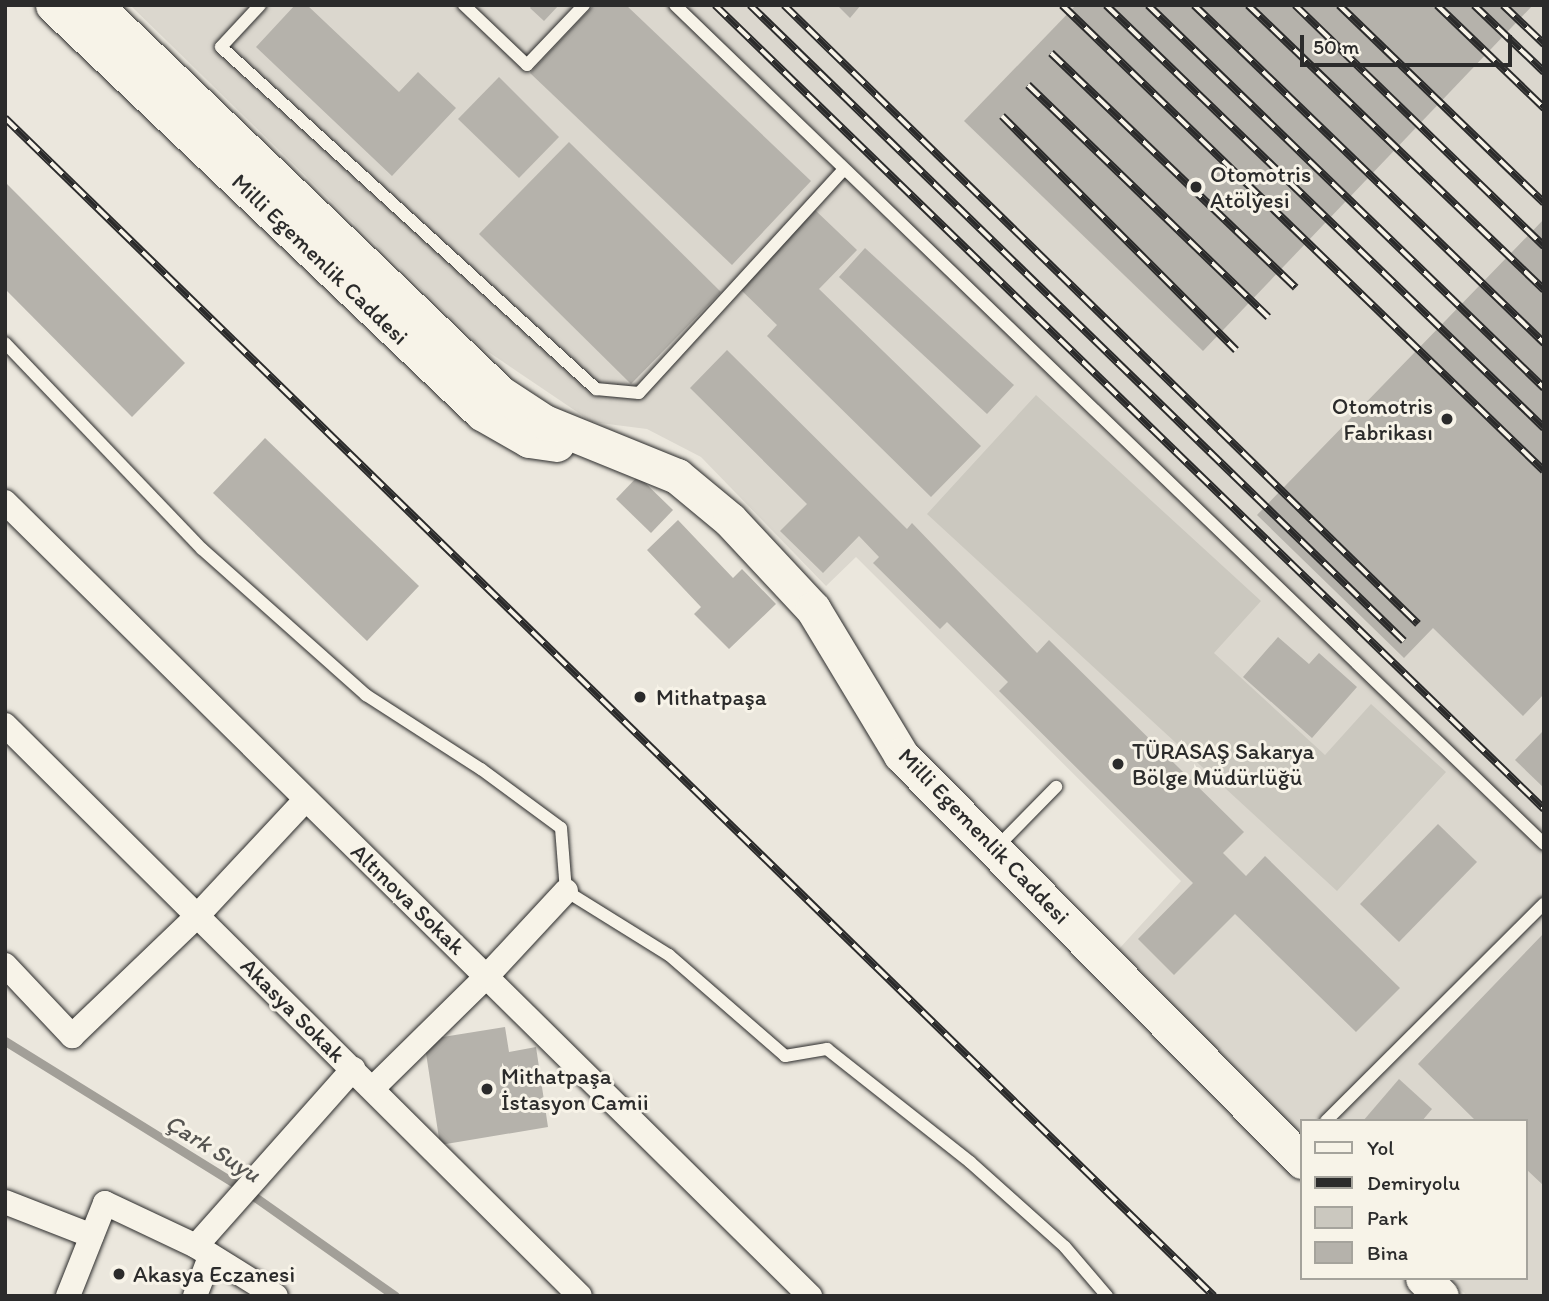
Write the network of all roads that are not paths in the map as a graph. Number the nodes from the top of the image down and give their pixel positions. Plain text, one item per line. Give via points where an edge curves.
1 (53, 5) edge
2 (95, 5) edge
3 (260, 5) edge
4 (464, 5) edge
5 (584, 5) edge
6 (675, 5) edge
7 (843, 170) junction
8 (5, 343) edge
9 (619, 454) junction
10 (5, 502) edge
11 (5, 725) edge
12 (1056, 787) dead end
13 (306, 799) junction
14 (1544, 844) edge
15 (996, 848) junction
16 (565, 891) junction
17 (1544, 904) edge
18 (198, 915) junction
19 (5, 965) edge
20 (487, 976) junction
21 (353, 1069) junction
22 (373, 1088) junction
23 (1328, 1119) edge
24 (1300, 1159) edge
25 (5, 1202) edge
26 (92, 1236) junction
27 (205, 1245) junction
28 (1425, 1280) edge
29 (68, 1296) edge
30 (195, 1296) edge
31 (276, 1296) edge
32 (580, 1296) edge
33 (810, 1296) edge
34 (1107, 1296) edge
35 (1441, 1296) edge

1 - 9 main road, Milli Egemenlik Caddesi via 482,413 529,440
2 - 9 main road, Milli Egemenlik Caddesi via 500,393 544,422
3 - 7 lane via 221,47 596,389 639,393
4 - 5 lane via 527,65
6 - 7 lane
7 - 14 lane
8 - 16 lane via 202,548 366,695 481,769 561,828
9 - 15 main road, Milli Egemenlik Caddesi via 677,476 730,520 813,608 901,755
10 - 13 street, Altınova Sokak
11 - 18 street, Akasya Sokak
12 - 15 lane
13 - 18 street
13 - 20 street, Altınova Sokak
15 - 24 main road, Milli Egemenlik Caddesi
16 - 20 street
16 - 34 lane via 669,955 785,1056 827,1049 970,1161 1065,1247
17 - 23 lane
18 - 19 street via 72,1036
18 - 21 street, Akasya Sokak
20 - 22 street
20 - 33 street, Altınova Sokak
21 - 22 street, Akasya Sokak
21 - 27 street via 260,1171
22 - 32 street, Akasya Sokak
25 - 26 street
26 - 27 street via 105,1203
26 - 29 street
27 - 30 street
27 - 31 street
28 - 35 main road

